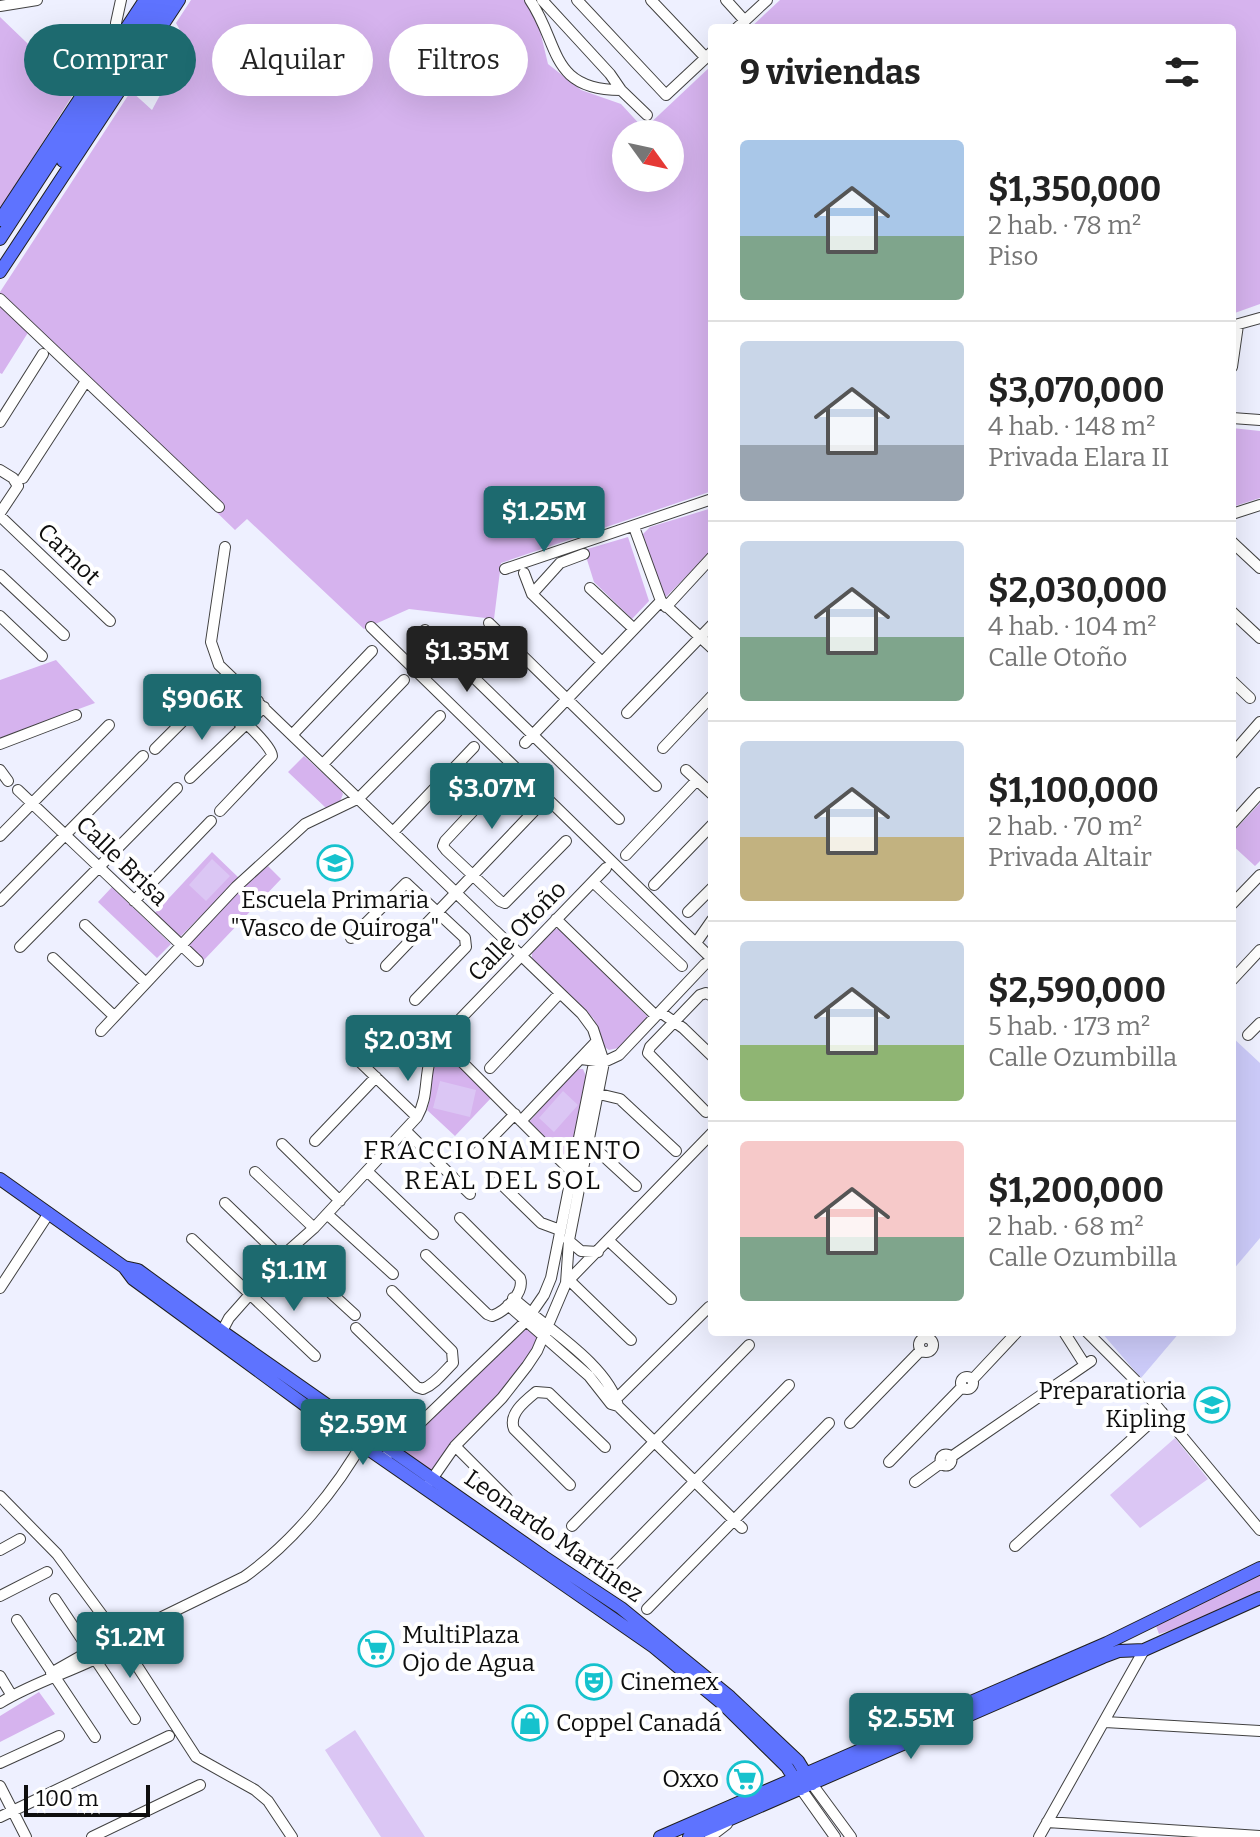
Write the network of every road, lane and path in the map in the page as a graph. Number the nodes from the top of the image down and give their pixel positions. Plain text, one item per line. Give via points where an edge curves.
1 (37, 0) edge
2 (121, 0) edge
3 (145, 0) edge
4 (156, 0) edge
5 (168, 0) edge
6 (179, 0) edge
7 (530, 0) edge
8 (542, 0) edge
9 (577, 0) edge
10 (651, 0) edge
11 (726, 0) edge
12 (767, 0) edge
13 (0, 6) edge
14 (559, 20) junction
15 (116, 24) edge
16 (130, 24) edge
17 (741, 24) edge
18 (543, 26) junction
19 (708, 54) edge
20 (708, 56) edge
21 (621, 90) junction
22 (82, 96) edge
23 (647, 115) dead end
24 (51, 187) junction
25 (0, 220) edge
26 (0, 239) edge
27 (0, 257) edge
28 (0, 272) edge
29 (0, 299) edge
30 (1260, 318) edge
31 (1236, 325) edge
32 (43, 354) dead end
33 (86, 381) junction
34 (1236, 418) edge
35 (1260, 420) edge
36 (0, 422) edge
37 (0, 470) edge
38 (20, 482) junction
39 (708, 500) edge
40 (1260, 505) edge
41 (219, 507) dead end
42 (1236, 513) edge
43 (0, 515) edge
44 (634, 527) junction
45 (1236, 546) edge
46 (225, 547) dead end
47 (584, 554) dead end
48 (708, 561) edge
49 (1260, 568) edge
50 (505, 569) dead end
51 (524, 573) dead end
52 (0, 575) edge
53 (590, 588) dead end
54 (532, 594) junction
55 (664, 604) junction
56 (0, 616) edge
57 (1236, 616) edge
58 (110, 621) dead end
59 (489, 623) dead end
60 (371, 627) dead end
61 (634, 629) junction
62 (708, 629) edge
63 (425, 630) dead end
64 (64, 635) dead end
65 (701, 637) junction
66 (1260, 638) edge
67 (708, 644) edge
68 (372, 651) dead end
69 (42, 656) dead end
70 (602, 662) junction
71 (404, 680) dead end
72 (1236, 685) edge
73 (566, 697) junction
74 (1250, 698) dead end
75 (708, 700) edge
76 (261, 704) junction
77 (627, 713) dead end
78 (76, 715) dead end
79 (440, 716) dead end
80 (1260, 722) edge
81 (109, 725) dead end
82 (241, 725) junction
83 (292, 735) junction
84 (529, 739) junction
85 (0, 744) edge
86 (474, 747) dead end
87 (663, 748) dead end
88 (155, 749) dead end
89 (1236, 749) edge
90 (143, 756) dead end
91 (323, 764) junction
92 (0, 770) edge
93 (686, 770) dead end
94 (190, 778) dead end
95 (503, 779) dead end
96 (697, 780) junction
97 (8, 781) dead end
98 (656, 786) dead end
99 (177, 788) dead end
100 (18, 790) dead end
101 (708, 790) edge
102 (1260, 793) edge
103 (359, 798) junction
104 (32, 803) junction
105 (536, 809) dead end
106 (220, 811) dead end
107 (1236, 817) edge
108 (619, 819) dead end
109 (211, 821) dead end
110 (708, 829) edge
111 (394, 831) junction
112 (66, 835) junction
113 (0, 836) edge
114 (566, 841) dead end
115 (626, 855) dead end
116 (100, 867) junction
117 (606, 868) dead end
118 (473, 875) junction
119 (1260, 875) edge
120 (593, 882) junction
121 (654, 885) dead end
122 (708, 892) edge
123 (456, 893) junction
124 (1236, 900) edge
125 (0, 901) edge
126 (134, 901) junction
127 (438, 912) junction
128 (688, 912) dead end
129 (556, 919) junction
130 (85, 925) dead end
131 (708, 926) edge
132 (351, 938) dead end
133 (696, 943) junction
134 (181, 946) junction
135 (20, 947) dead end
136 (1260, 950) edge
137 (521, 956) junction
138 (708, 956) edge
139 (53, 958) dead end
140 (708, 958) edge
141 (198, 961) dead end
142 (386, 966) dead end
143 (682, 966) dead end
144 (1236, 976) edge
145 (146, 983) junction
146 (560, 993) junction
147 (708, 994) edge
148 (415, 1000) dead end
149 (660, 1011) junction
150 (114, 1016) junction
151 (678, 1023) junction
152 (1260, 1023) edge
153 (101, 1031) dead end
154 (1248, 1035) dead end
155 (440, 1040) junction
156 (597, 1045) junction
157 (708, 1052) edge
158 (581, 1059) junction
159 (360, 1062) dead end
160 (599, 1062) junction
161 (490, 1068) dead end
162 (376, 1077) junction
163 (599, 1094) junction
164 (706, 1112) dead end
165 (417, 1117) junction
166 (518, 1118) junction
167 (406, 1131) junction
168 (708, 1137) edge
169 (315, 1141) dead end
170 (282, 1144) dead end
171 (588, 1146) junction
172 (676, 1151) dead end
173 (477, 1153) dead end
174 (255, 1172) dead end
175 (368, 1172) junction
176 (572, 1172) junction
177 (0, 1179) edge
178 (498, 1181) dead end
179 (636, 1186) dead end
180 (470, 1194) dead end
181 (340, 1201) junction
182 (225, 1203) dead end
183 (49, 1213) junction
184 (327, 1214) junction
185 (460, 1218) dead end
186 (314, 1228) junction
187 (433, 1234) dead end
188 (563, 1236) junction
189 (192, 1239) dead end
190 (608, 1240) junction
191 (598, 1252) junction
192 (282, 1254) junction
193 (426, 1255) dead end
194 (393, 1274) dead end
195 (568, 1282) junction
196 (0, 1288) edge
197 (392, 1291) dead end
198 (250, 1295) junction
199 (671, 1299) dead end
200 (510, 1302) junction
201 (708, 1308) edge
202 (355, 1315) dead end
203 (529, 1318) junction
204 (356, 1328) dead end
205 (546, 1330) junction
206 (214, 1333) junction
207 (934, 1336) edge
208 (1013, 1336) edge
209 (1067, 1336) edge
210 (1091, 1336) edge
211 (631, 1340) dead end
212 (749, 1345) dead end
213 (315, 1356) dead end
214 (442, 1375) junction
215 (789, 1385) dead end
216 (455, 1388) junction
217 (509, 1389) junction
218 (524, 1403) junction
219 (615, 1403) junction
220 (1162, 1412) junction
221 (829, 1423) dead end
222 (850, 1423) dead end
223 (364, 1438) junction
224 (655, 1442) junction
225 (455, 1446) junction
226 (605, 1447) dead end
227 (387, 1454) junction
228 (889, 1462) dead end
229 (695, 1481) junction
230 (915, 1482) dead end
231 (428, 1483) junction
232 (570, 1485) dead end
233 (0, 1496) edge
234 (500, 1497) dead end
235 (738, 1524) junction
236 (572, 1526) dead end
237 (1260, 1530) edge
238 (20, 1539) dead end
239 (1015, 1546) dead end
240 (0, 1550) edge
241 (542, 1562) junction
242 (1260, 1568) edge
243 (593, 1569) dead end
244 (47, 1572) dead end
245 (0, 1596) edge
246 (1260, 1598) edge
247 (55, 1599) dead end
248 (647, 1609) dead end
249 (17, 1620) dead end
250 (1149, 1623) junction
251 (1136, 1630) junction
252 (119, 1638) junction
253 (1149, 1647) junction
254 (91, 1652) junction
255 (676, 1652) junction
256 (680, 1668) junction
257 (699, 1670) junction
258 (0, 1676) edge
259 (51, 1676) junction
260 (12, 1696) junction
261 (0, 1703) edge
262 (135, 1719) dead end
263 (1105, 1722) junction
264 (1260, 1731) edge
265 (59, 1736) dead end
266 (169, 1736) dead end
267 (95, 1737) dead end
268 (0, 1763) edge
269 (804, 1781) junction
270 (200, 1785) dead end
271 (0, 1786) edge
272 (12, 1811) junction
273 (0, 1817) edge
274 (732, 1818) junction
275 (1047, 1822) junction
276 (1260, 1836) edge
277 (26, 1837) edge
278 (92, 1837) edge
279 (292, 1837) edge
280 (660, 1837) edge
281 (689, 1837) edge
282 (710, 1837) edge
283 (835, 1837) edge
284 (851, 1837) edge
285 (1039, 1837) edge

1 - 13 street
2 - 15 street
3 - 16 main road
4 - 26 main road
5 - 24 main road
6 - 24 main road
7 - 18 street
8 - 14 street
9 - 20 street via 666,95
10 - 19 street
11 - 17 street
12 - 17 street
14 - 18 street
14 - 21 street
18 - 21 street via 555,57 580,82
21 - 23 street
22 - 25 main road
24 - 27 main road
24 - 28 main road
29 - 33 street
30 - 31 street
32 - 36 street
33 - 38 street
33 - 41 street
34 - 35 street
37 - 38 street
38 - 43 street
39 - 44 street
40 - 42 street
43 - 58 street, Carnot
44 - 50 street
44 - 55 street
45 - 49 street
46 - 76 street via 213,654
47 - 54 street via 560,563
48 - 55 street
51 - 54 street
52 - 64 street
53 - 61 street
54 - 70 street
55 - 61 street
55 - 65 street
56 - 69 street
57 - 66 street
59 - 73 street
60 - 133 street
61 - 70 street
62 - 65 street
63 - 84 street
65 - 67 street
65 - 77 street
68 - 83 street
70 - 73 street
71 - 91 street
72 - 74 street
73 - 84 street
73 - 98 street
75 - 87 street
76 - 82 street
76 - 83 street
78 - 85 street
79 - 103 street
80 - 89 street
81 - 104 street
82 - 88 street via 210,694
82 - 94 street
82 - 106 street via 273,752
83 - 91 street
84 - 108 street
86 - 111 street
90 - 112 street
91 - 103 street
92 - 97 street
93 - 96 street
95 - 118 street via 443,846
96 - 101 street
96 - 115 street
99 - 116 street
100 - 104 street, Calle Brisa
102 - 107 street
103 - 111 street
103 - 134 street via 292,834
104 - 112 street, Calle Brisa
104 - 113 street
105 - 118 street
109 - 126 street
110 - 121 street
111 - 123 street
112 - 116 street, Calle Brisa
112 - 125 street
114 - 118 street via 505,903
116 - 126 street, Calle Brisa
116 - 135 street
117 - 120 street, Calle Otoño
118 - 123 street
119 - 124 street
120 - 129 street, Calle Otoño
120 - 143 street
122 - 128 street
123 - 127 street
123 - 137 street
126 - 134 street, Calle Brisa
127 - 132 street via 406,883
127 - 142 street
127 - 148 street via 467,941 466,947
129 - 137 street, Calle Otoño
129 - 149 street
130 - 145 street
131 - 133 street
133 - 138 street
134 - 141 street, Calle Brisa
134 - 145 street
136 - 144 street
137 - 146 street
137 - 155 street, Calle Otoño
139 - 150 street
140 - 149 street
145 - 150 street
146 - 156 street via 593,1029
146 - 161 street
147 - 151 street via 700,995
149 - 151 street
149 - 160 street via 619,1055
150 - 153 street
151 - 157 street
151 - 164 street via 648,1053
152 - 154 street
155 - 165 street, Calle Otoño via 427,1065
155 - 166 street
156 - 158 street
156 - 160 street
158 - 160 street
158 - 166 street
159 - 162 street
160 - 163 street
160 - 176 street
162 - 165 street
162 - 169 street
163 - 171 street
163 - 172 street via 620,1099
165 - 167 street, Calle Otoño
166 - 173 street
166 - 176 street
167 - 175 street, Calle Otoño
167 - 180 street
168 - 190 street
170 - 181 street
171 - 179 street
171 - 188 street
174 - 186 street
175 - 181 street, Calle Otoño
175 - 187 street
176 - 188 street
177 - 183 main road, Leonardo Martínez
178 - 188 street via 541,1223
181 - 184 street, Calle Otoño
182 - 192 street
183 - 196 street
183 - 206 main road, Leonardo Martínez via 124,1267 138,1270
184 - 186 street, Calle Otoño
184 - 194 street
185 - 200 street via 523,1283
186 - 192 street, Calle Otoño
188 - 191 street via 581,1251
188 - 195 street
188 - 203 street via 551,1278
189 - 198 street
190 - 191 street
190 - 199 street
191 - 195 street
192 - 198 street, Calle Otoño
192 - 202 street
193 - 200 street via 487,1314 498,1314
195 - 205 street
195 - 211 street
197 - 214 street via 452,1351 453,1363
198 - 206 street, Calle Otoño
198 - 213 street
200 - 203 street
201 - 219 street
203 - 205 street
203 - 216 street
204 - 214 street via 417,1387 427,1388
205 - 217 street
205 - 219 street
206 - 223 main road, Leonardo Martínez
207 - 222 street via 931,1350 921,1350
208 - 228 street via 970,1388 962,1387
209 - 230 street via 1088,1363
210 - 220 street
212 - 224 street
214 - 216 street
215 - 229 street
216 - 227 street
217 - 218 street
217 - 225 street
218 - 226 street via 536,1392 549,1393
218 - 232 street via 513,1417 514,1429
219 - 224 street
220 - 237 street
220 - 239 street
221 - 235 street
223 - 227 main road, Leonardo Martínez
223 - 252 street via 329,1496 259,1566
224 - 229 street
224 - 236 street
225 - 231 street
225 - 234 street
227 - 231 main road, Leonardo Martínez
229 - 235 street
229 - 243 street via 603,1575
231 - 241 main road, Leonardo Martínez
233 - 252 street via 57,1554
235 - 248 street
238 - 240 street
241 - 255 main road, Leonardo Martínez via 621,1608
241 - 256 main road, Leonardo Martínez
242 - 250 main road
244 - 245 street
246 - 253 main road
247 - 254 street
249 - 259 street
250 - 251 main road
250 - 253 main road via 1154,1630
251 - 253 main road via 1137,1641
251 - 269 main road
252 - 254 street via 117,1648
252 - 254 street via 107,1634
252 - 279 street via 196,1757 255,1790
253 - 263 street
253 - 269 main road via 1103,1657
254 - 259 street
254 - 259 street
254 - 262 street
255 - 256 main road
255 - 257 main road, Leonardo Martínez
256 - 257 main road
256 - 269 main road, Leonardo Martínez
257 - 269 main road, Leonardo Martínez via 798,1761
258 - 260 street
259 - 260 street
259 - 267 street
260 - 261 street
263 - 264 street
263 - 275 street
265 - 268 street
266 - 272 street
269 - 274 main road
269 - 280 main road
269 - 283 street
269 - 284 street
270 - 278 street
271 - 272 street
272 - 273 street
272 - 277 street
274 - 281 main road
274 - 282 street
275 - 276 street
275 - 285 street

